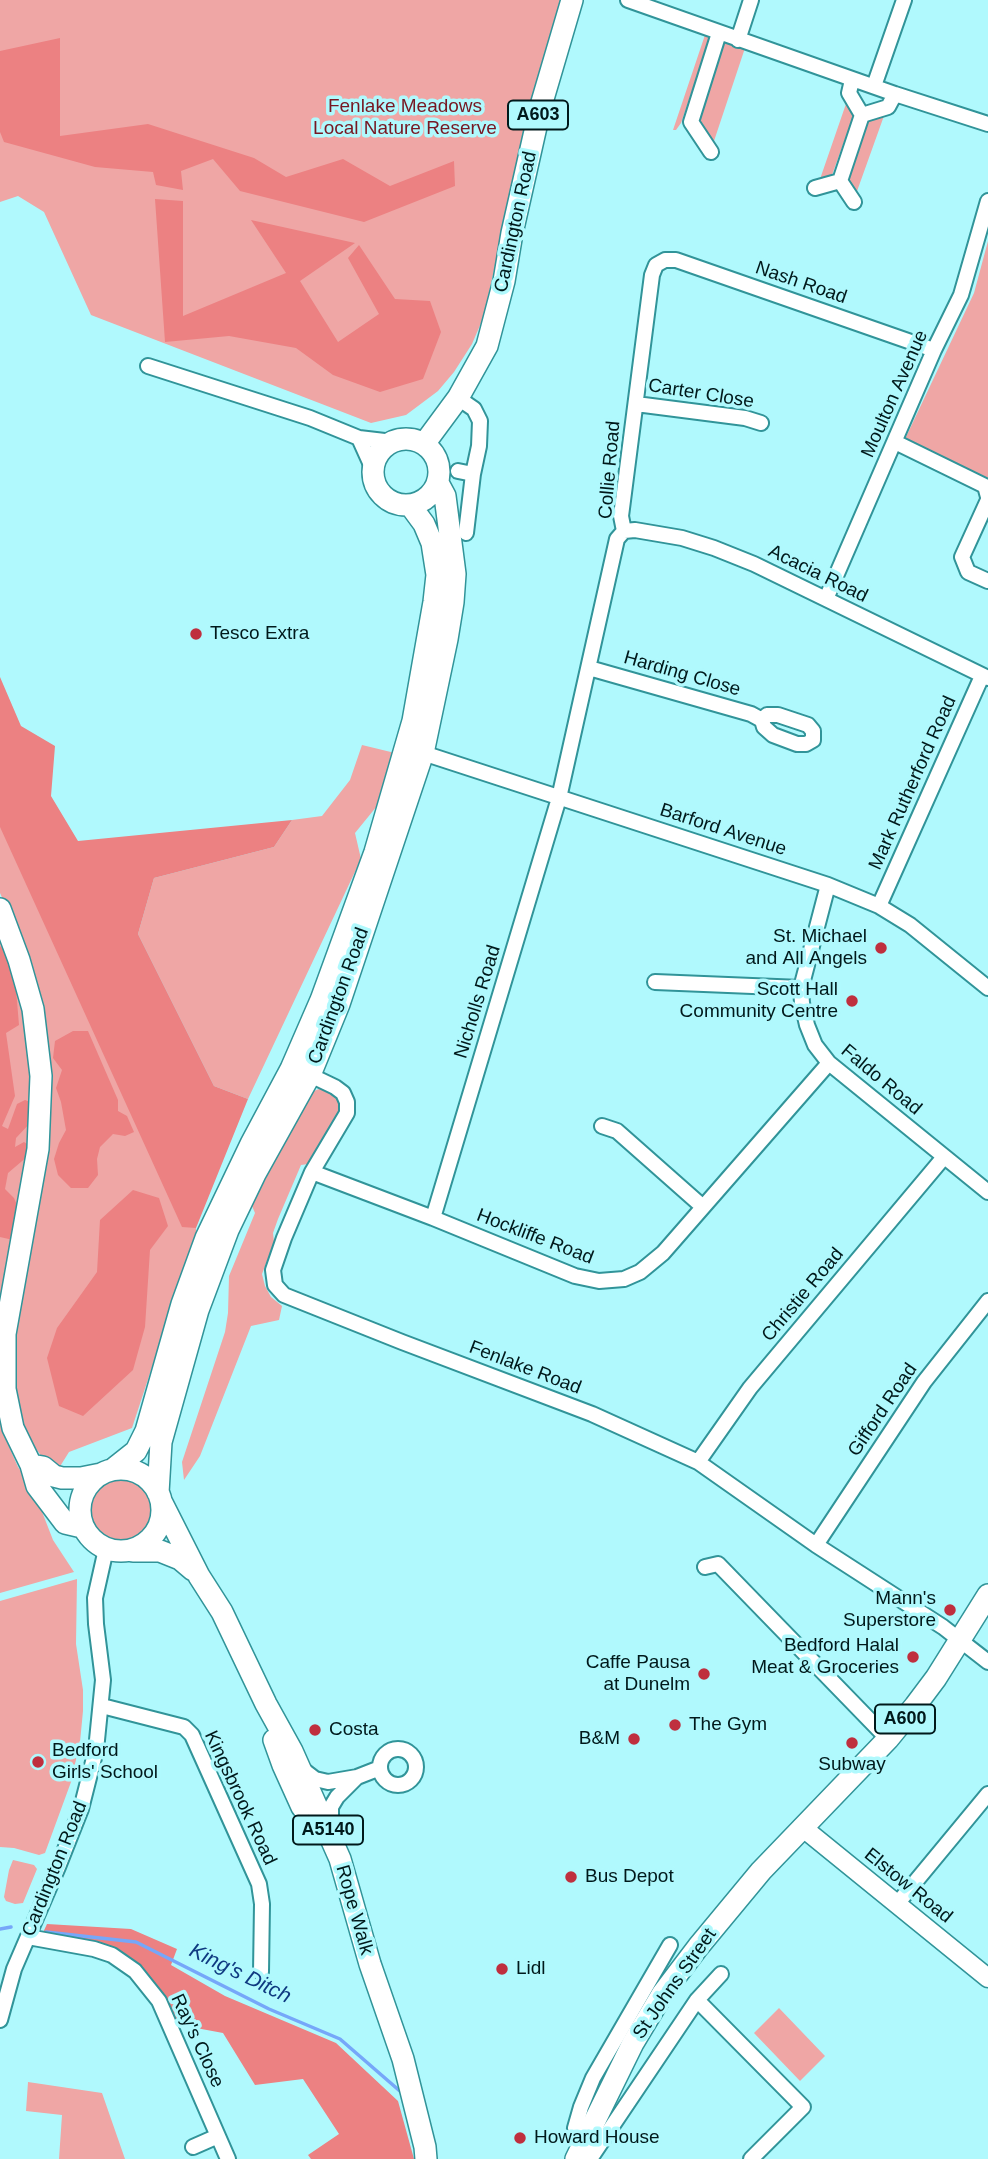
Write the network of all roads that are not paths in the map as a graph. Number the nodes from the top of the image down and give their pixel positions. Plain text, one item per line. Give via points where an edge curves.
1 (572, 0) edge
2 (628, 0) edge
3 (751, 0) edge
4 (904, 0) edge
5 (719, 33) junction
6 (738, 40) junction
7 (852, 80) junction
8 (874, 86) junction
9 (895, 94) junction
10 (862, 115) junction
11 (988, 124) edge
12 (711, 152) dead end
13 (840, 181) junction
14 (815, 188) dead end
15 (988, 201) edge
16 (854, 202) dead end
17 (656, 265) joint
18 (934, 350) junction
19 (148, 366) dead end
20 (458, 397) junction
21 (636, 404) junction
22 (445, 416) junction
23 (761, 423) dead end
24 (359, 438) junction
25 (397, 441) junction
26 (895, 442) junction
27 (424, 444) junction
28 (373, 469) junction
29 (458, 471) dead end
30 (473, 474) junction
31 (438, 483) junction
32 (988, 498) edge
33 (410, 505) junction
34 (624, 531) junction
35 (466, 533) dead end
36 (988, 582) edge
37 (826, 599) junction
38 (589, 668) junction
39 (985, 677) edge
40 (762, 720) dead end
41 (423, 753) junction
42 (559, 798) junction
43 (828, 885) junction
44 (879, 905) junction
45 (0, 909) edge
46 (655, 982) dead end
47 (801, 988) junction
48 (988, 988) edge
49 (829, 1063) junction
50 (310, 1075) junction
51 (603, 1126) dead end
52 (944, 1157) junction
53 (312, 1172) junction
54 (988, 1192) edge
55 (703, 1207) junction
56 (433, 1218) junction
57 (988, 1301) edge
58 (698, 1462) junction
59 (31, 1465) junction
60 (106, 1472) junction
61 (160, 1497) junction
62 (82, 1527) junction
63 (816, 1545) junction
64 (106, 1549) junction
65 (131, 1551) junction
66 (705, 1567) dead end
67 (199, 1576) junction
68 (988, 1595) edge
69 (961, 1639) junction
70 (988, 1662) edge
71 (265, 1704) junction
72 (102, 1706) junction
73 (888, 1739) junction
74 (301, 1769) junction
75 (380, 1769) dead end
76 (357, 1777) junction
77 (988, 1794) edge
78 (802, 1827) junction
79 (332, 1841) junction
80 (897, 1904) junction
81 (27, 1937) junction
82 (670, 1945) dead end
83 (370, 1965) junction
84 (986, 1971) edge
85 (261, 1972) dead end
86 (721, 1974) dead end
87 (697, 2000) junction
88 (0, 2020) edge
89 (218, 2136) junction
90 (193, 2147) dead end
91 (581, 2149) edge
92 (428, 2155) edge
93 (229, 2159) edge
94 (751, 2159) edge

1 - 20 main road, Cardington Road / A603 via 540,108 495,318 486,346
2 - 5 street
3 - 6 street
4 - 8 street
5 - 6 street
5 - 12 street via 691,122
6 - 7 street
7 - 8 street
7 - 10 street via 849,93
8 - 9 street
9 - 10 street via 888,107
9 - 11 street
10 - 13 street
13 - 14 street
13 - 16 street
15 - 18 street, Moulton Avenue via 961,295
17 - 18 street, Nash Road via 676,260
17 - 21 street, Collie Road
18 - 26 street, Moulton Avenue
19 - 24 street
20 - 22 main road, Cardington Road / A603
20 - 30 street via 474,409 480,421
21 - 23 street, Carter Close
21 - 34 street, Collie Road via 621,516
22 - 25 main road, Cardington Road / A603
22 - 27 main road, Cardington Road / A603
24 - 25 street
24 - 28 street
25 - 27 main road via 411,439
25 - 28 main road via 379,453
26 - 32 street via 985,486
26 - 37 street, Moulton Avenue
27 - 31 main road via 439,467
28 - 33 main road via 376,485 387,500
29 - 30 street
30 - 35 street
31 - 33 main road via 424,500
31 - 41 main road, Cardington Road via 445,496 455,574 447,639
32 - 36 street via 962,557 968,572
33 - 60 main road, Cardington Road via 432,543 434,602 412,721 375,852 291,1069 206,1238 146,1431 136,1451
34 - 37 street, Acacia Road via 682,538 714,548
34 - 38 street, Collie Road via 617,539
37 - 39 street, Acacia Road
38 - 40 street, Harding Close
38 - 42 street, Collie Road
39 - 44 street, Mark Rutherford Road
41 - 42 street, Barford Avenue
41 - 50 main road, Cardington Road via 339,1004
42 - 43 street, Barford Avenue
42 - 56 street, Nicholls Road
43 - 44 street, Barford Avenue
43 - 47 street, Faldo Road
44 - 48 street, Barford Avenue
45 - 59 main road via 33,1009 41,1076 38,1149 3,1354 10,1416
46 - 47 street
47 - 49 street, Faldo Road via 807,1025
49 - 52 street, Faldo Road
49 - 55 street, Hockliffe Road
50 - 53 street, Fenlake Road via 335,1087 347,1102 347,1113
50 - 61 main road, Cardington Road via 228,1230 198,1310 161,1442
51 - 55 street via 617,1130
52 - 54 street, Faldo Road
52 - 58 street, Christie Road via 750,1388
53 - 56 street, Hockliffe Road
53 - 58 street, Fenlake Road via 273,1270 275,1285 284,1295 592,1413
55 - 56 street, Hockliffe Road via 640,1272 599,1281 575,1276
57 - 63 street, Gifford Road via 924,1382
58 - 63 street, Fenlake Road
59 - 60 main road via 62,1478
59 - 62 main road via 37,1486 50,1505 65,1523
60 - 61 main road via 135,1471 153,1484
60 - 62 main road via 92,1481 80,1501
61 - 65 main road via 159,1526 143,1546
61 - 67 main road, Rope Walk / A5140
62 - 64 main road
63 - 69 street, Fenlake Road
64 - 65 main road
64 - 72 street, Cardington Road via 95,1606
65 - 67 main road, Rope Walk / A5140 via 172,1555
66 - 73 street via 718,1564
67 - 71 main road, Rope Walk / A5140 via 222,1612
68 - 69 main road, A600
69 - 70 street, Fenlake Road
69 - 73 main road, A600
71 - 74 main road, Rope Walk / A5140
71 - 83 main road, Rope Walk / A5140 via 283,1765
72 - 81 street, Cardington Road via 81,1809
72 - 85 street, Kingsbrook Road via 184,1727 192,1735 259,1884
73 - 78 main road, A600
74 - 76 street via 322,1782
74 - 79 main road, Rope Walk / A5140
75 - 76 street
76 - 79 street via 331,1807
77 - 80 street
78 - 80 street, Elstow Road
78 - 91 main road, St Johns Street / A600 via 737,1899 663,1993 640,2029
79 - 83 main road, Rope Walk / A5140 via 348,1881
80 - 84 street, Elstow Road
81 - 88 street, Cardington Road
81 - 89 street, Ray's Close via 103,1952 135,1971 159,2001
82 - 91 street via 580,2107 575,2128
83 - 92 main road, Rope Walk / A5140 via 403,2059
86 - 87 street
87 - 91 street via 592,2156
87 - 94 street via 803,2107
89 - 90 street
89 - 93 street, Ray's Close

